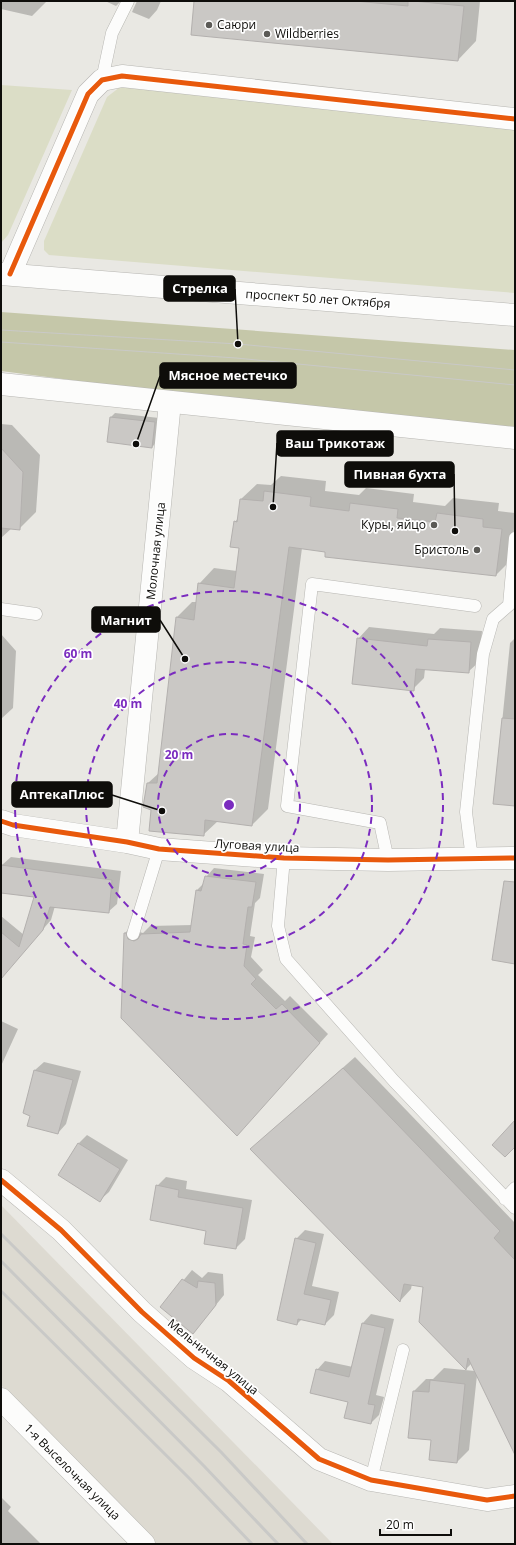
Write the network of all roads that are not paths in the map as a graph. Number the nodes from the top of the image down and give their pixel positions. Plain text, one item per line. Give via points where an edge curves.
1 (128, 1) edge
2 (102, 80) junction
3 (515, 119) edge
4 (5, 274) edge
5 (515, 315) edge
6 (1, 384) edge
7 (170, 402) junction
8 (515, 438) edge
9 (515, 538) edge
10 (475, 606) dead end
11 (512, 606) edge
12 (1, 609) edge
13 (36, 614) dead end
14 (1, 821) edge
15 (128, 842) junction
16 (159, 850) junction
17 (284, 858) junction
18 (515, 858) edge
19 (472, 859) junction
20 (388, 860) junction
21 (133, 934) dead end
22 (1, 1180) edge
23 (515, 1188) edge
24 (505, 1199) junction
25 (515, 1208) edge
26 (402, 1350) dead end
27 (1, 1399) edge
28 (371, 1480) junction
29 (515, 1496) edge
30 (144, 1544) edge

1 - 2 lane via 112,33
2 - 3 street via 122,76
2 - 4 street via 88,94
4 - 5 street, проспект 50 лет Октября
6 - 7 street
7 - 8 street
7 - 15 street, Молочная улица
9 - 11 lane
10 - 20 lane via 312,584 287,806 380,823
11 - 19 lane via 493,619 483,654 466,812
12 - 13 lane
14 - 15 street, Луговая улица
15 - 16 street, Луговая улица
16 - 17 street, Луговая улица
16 - 21 lane
17 - 20 street, Луговая улица
17 - 24 lane via 278,926 286,959 394,1081
18 - 19 street, Луговая улица
19 - 20 street, Луговая улица
22 - 28 street, Мельничная улица via 61,1230 148,1317 194,1358 229,1381 319,1459
23 - 24 lane
24 - 25 lane
26 - 28 lane
27 - 30 street, 1-я Выселочная улица
28 - 29 street, Мельничная улица via 487,1500

